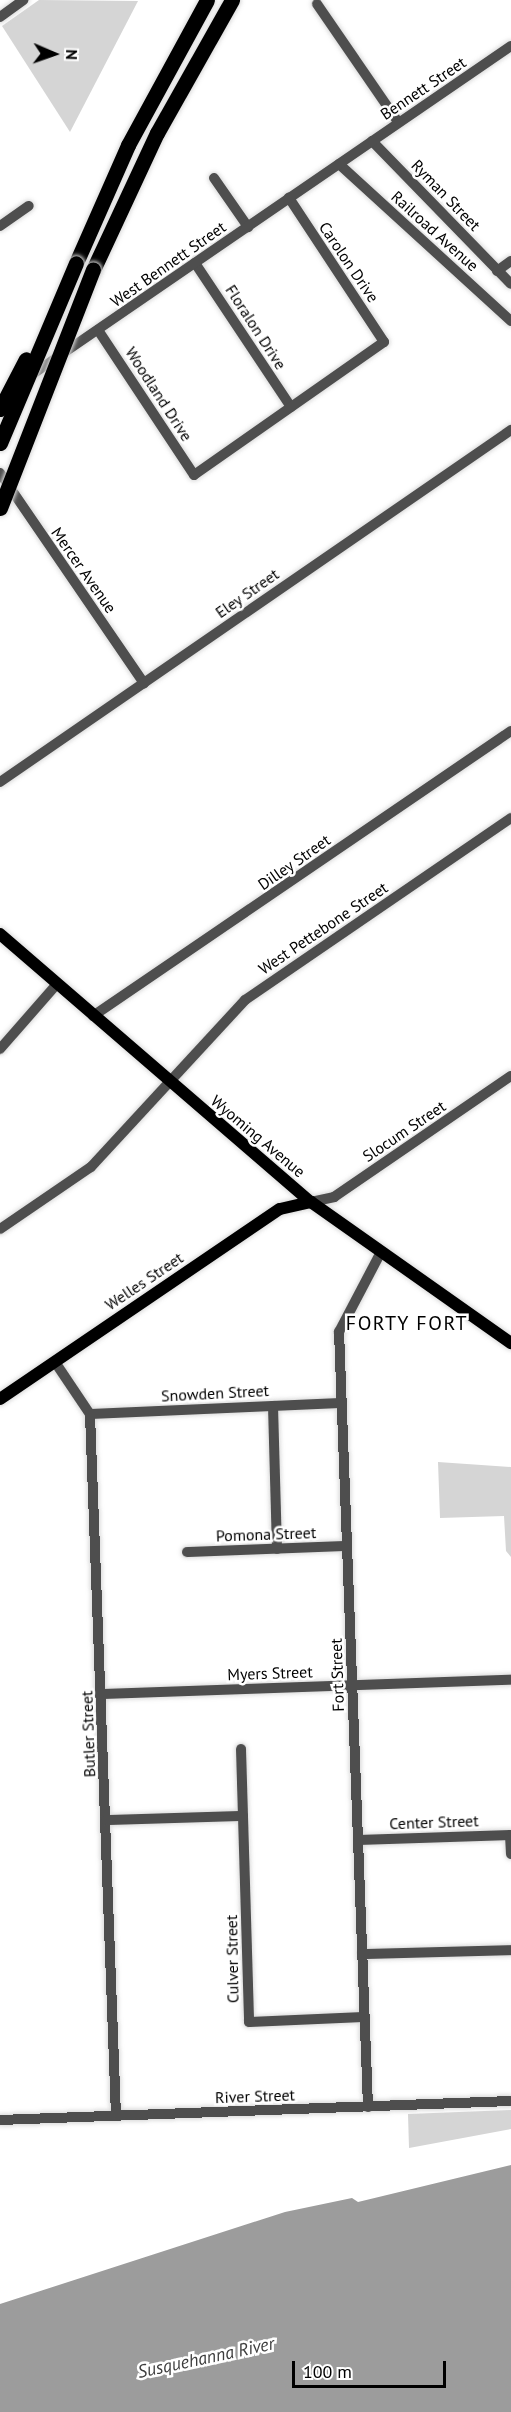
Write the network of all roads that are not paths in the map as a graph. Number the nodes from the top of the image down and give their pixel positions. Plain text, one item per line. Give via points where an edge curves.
1 (23, 0) edge
2 (207, 0) edge
3 (232, 0) edge
4 (317, 4) dead end
5 (0, 17) edge
6 (511, 46) edge
7 (399, 122) junction
8 (372, 141) junction
9 (352, 155) joint
10 (339, 164) junction
11 (214, 178) dead end
12 (289, 198) junction
13 (29, 206) dead end
14 (0, 226) edge
15 (248, 227) junction
16 (511, 261) edge
17 (76, 263) junction
18 (195, 263) junction
19 (93, 270) junction
20 (497, 271) junction
21 (511, 284) edge
22 (511, 321) edge
23 (98, 330) junction
24 (0, 397) edge
25 (291, 407) junction
26 (0, 409) edge
27 (511, 430) edge
28 (0, 443) edge
29 (0, 474) edge
30 (0, 480) edge
31 (0, 508) edge
32 (144, 683) junction
33 (511, 731) edge
34 (0, 782) edge
35 (511, 818) edge
36 (0, 934) edge
37 (57, 984) junction
38 (93, 1016) junction
39 (0, 1049) edge
40 (511, 1076) edge
41 (168, 1080) junction
42 (311, 1202) junction
43 (0, 1228) edge
44 (381, 1252) junction
45 (511, 1343) edge
46 (55, 1362) junction
47 (0, 1399) edge
48 (341, 1403) junction
49 (273, 1406) junction
50 (90, 1414) junction
51 (346, 1546) junction
52 (277, 1549) junction
53 (187, 1552) dead end
54 (511, 1680) edge
55 (353, 1685) junction
56 (101, 1694) junction
57 (241, 1749) dead end
58 (243, 1816) junction
59 (105, 1820) junction
60 (511, 1835) edge
61 (358, 1840) junction
62 (511, 1854) edge
63 (511, 1950) edge
64 (362, 1954) junction
65 (364, 2017) junction
66 (511, 2101) edge
67 (368, 2107) junction
68 (116, 2116) junction
69 (0, 2120) edge

1 - 5 street
2 - 17 highway via 173,57
3 - 19 highway via 191,71
4 - 7 street
6 - 7 street, Bennett Street
7 - 8 street, Bennett Street
8 - 9 street, Bennett Street
8 - 20 street, Ryman Street
9 - 10 street, West Bennett Street
10 - 12 street, West Bennett Street
10 - 22 street, Railroad Avenue
11 - 15 street
12 - 15 street, West Bennett Street
12 - 25 street, Carolon Drive via 384,342
13 - 14 street
15 - 18 street, West Bennett Street
16 - 20 street
17 - 26 highway, bridge
17 - 28 highway, bridge
18 - 23 street, West Bennett Street
18 - 25 street, Floralon Drive
19 - 30 highway, bridge
19 - 31 highway, bridge
20 - 21 street, Ryman Street
23 - 24 street, West Bennett Street
23 - 25 street, Woodland Drive via 194,474
27 - 32 street, Eley Street
29 - 32 street, Mercer Avenue
32 - 34 street, Eley Street
33 - 38 street, Dilley Street
35 - 41 street, West Pettebone Street via 254,993
36 - 37 main road, Wyoming Avenue
37 - 38 main road, Wyoming Avenue
37 - 39 street
38 - 41 main road, Wyoming Avenue
40 - 42 street, Slocum Street via 334,1197
41 - 42 main road, Wyoming Avenue
41 - 43 street, West Pettebone Street via 91,1167
42 - 44 main road, Wyoming Avenue
42 - 46 main road, Welles Street via 280,1209
44 - 45 main road, Wyoming Avenue
44 - 48 street, Fort Street via 339,1332
46 - 47 main road, Welles Street
46 - 50 street
48 - 49 street, Snowden Street
48 - 51 street, Fort Street
49 - 50 street, Snowden Street
49 - 52 street
50 - 56 street, Butler Street
51 - 52 street, Pomona Street
51 - 55 street, Fort Street
52 - 53 street, Pomona Street
54 - 55 street, Myers Street
55 - 56 street, Myers Street
55 - 61 street, Fort Street
56 - 59 street, Butler Street
57 - 58 street, Culver Street
58 - 59 street
58 - 65 street, Culver Street via 249,2022
59 - 68 street, Butler Street
60 - 61 street, Center Street
60 - 62 street
61 - 64 street, Fort Street
63 - 64 street
64 - 65 street, Fort Street
65 - 67 street, Fort Street
66 - 67 street, River Street
67 - 68 street, River Street
68 - 69 street, River Street

